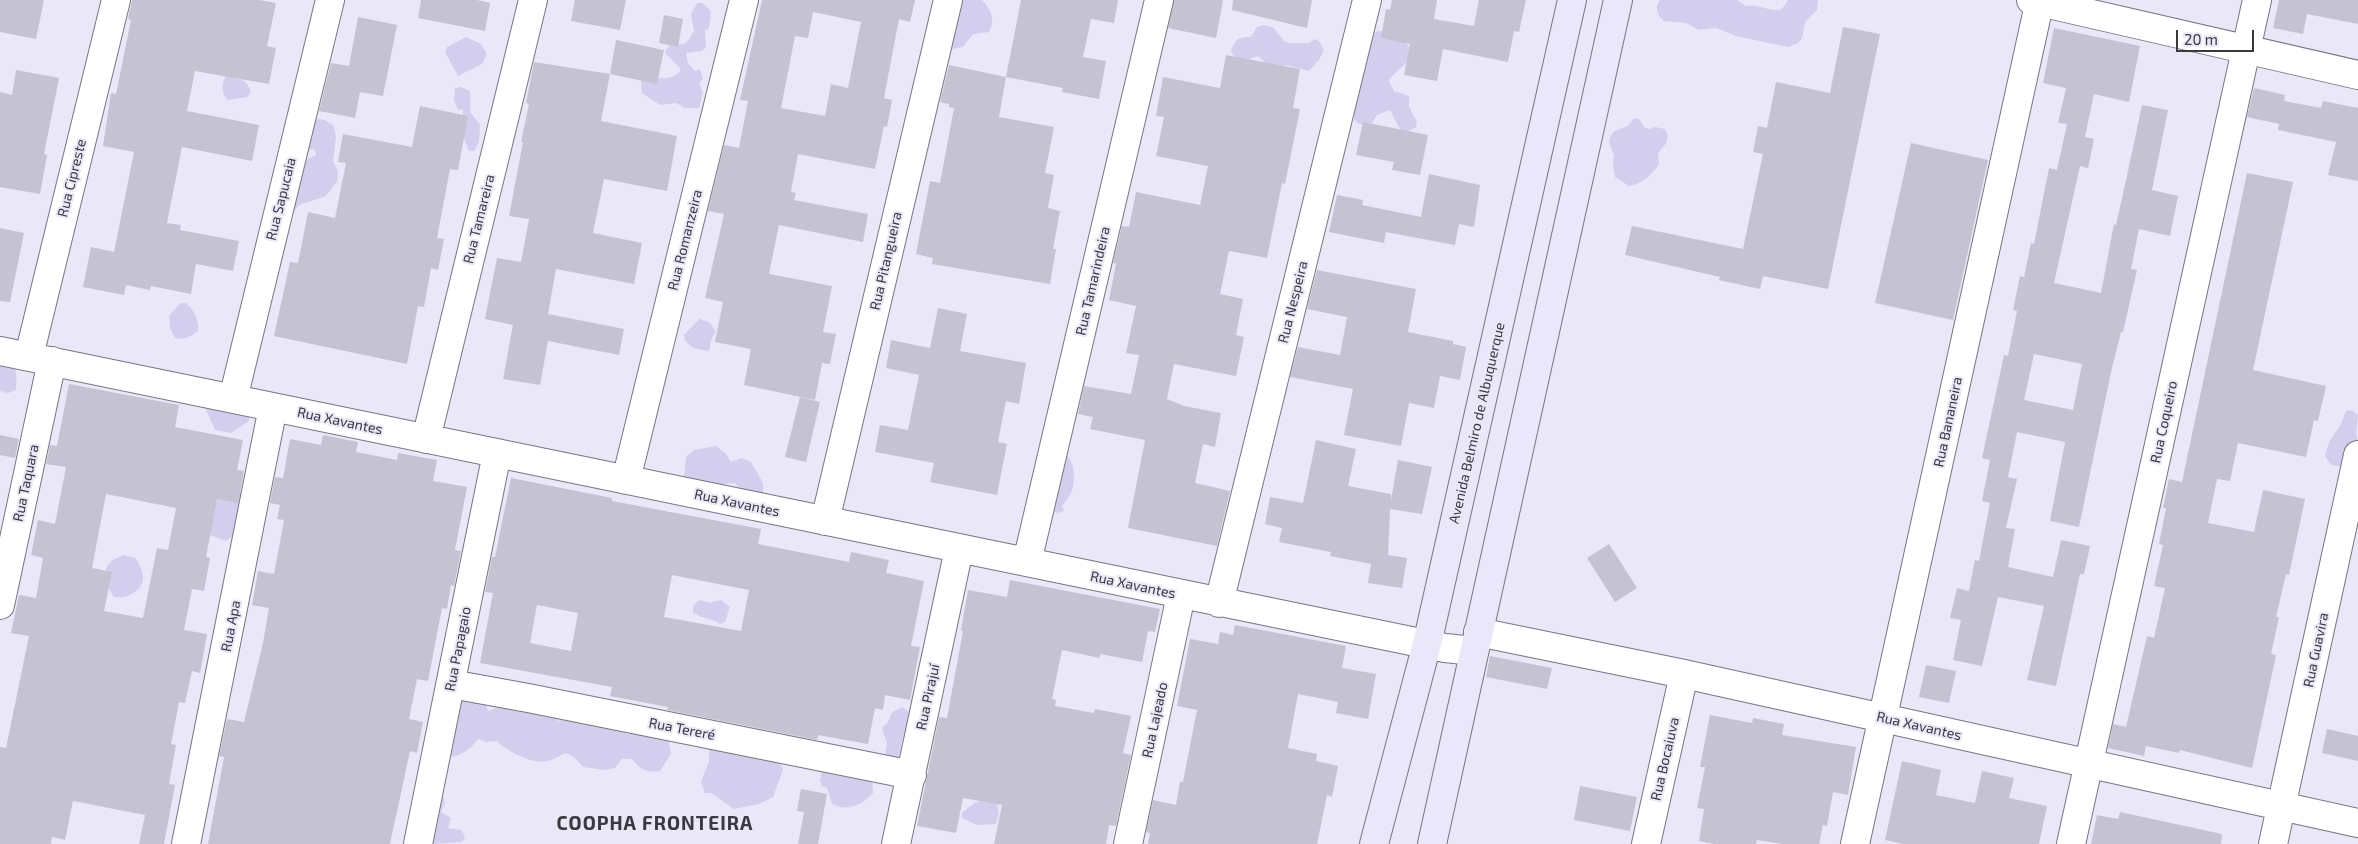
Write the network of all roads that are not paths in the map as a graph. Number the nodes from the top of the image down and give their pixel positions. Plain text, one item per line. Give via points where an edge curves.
1 (116, 0) edge
2 (330, 0) edge
3 (533, 0) edge
4 (744, 0) edge
5 (948, 0) edge
6 (1159, 0) edge
7 (1367, 0) edge
8 (1572, 0) edge
9 (1618, 0) edge
10 (2257, 0) edge
11 (2037, 1) edge
12 (2245, 49) junction
13 (2358, 75) edge
14 (0, 351) edge
15 (40, 359) junction
16 (233, 399) junction
17 (273, 407) junction
18 (426, 439) junction
19 (497, 454) junction
20 (2358, 455) edge
21 (626, 480) junction
22 (825, 521) junction
23 (959, 549) junction
24 (1027, 562) junction
25 (1182, 595) junction
26 (1219, 603) junction
27 (0, 605) edge
28 (1476, 641) junction
29 (1427, 644) junction
30 (1684, 674) junction
31 (451, 684) junction
32 (1883, 718) junction
33 (2089, 764) junction
34 (912, 776) junction
35 (2282, 806) junction
36 (2358, 823) edge
37 (186, 844) edge
38 (418, 844) edge
39 (896, 844) edge
40 (1128, 844) edge
41 (1374, 844) edge
42 (1432, 844) edge
43 (1646, 844) edge
44 (1855, 844) edge
45 (2071, 844) edge
46 (2273, 844) edge

1 - 15 street, Rua Cipreste
2 - 16 street, Rua Sapucaia
3 - 18 street, Rua Tamareira
4 - 21 street, Rua Romanzeira
5 - 22 street, Rua Pitangueira
6 - 24 street, Rua Tamarindeira
7 - 26 street, Rua Nespeira
8 - 29 main road, Avenida Belmiro de Albuquerque
9 - 28 main road
10 - 12 street, Rua Coqueiro
11 - 12 street
11 - 32 street, Rua Bananeira
12 - 13 street
12 - 33 street, Rua Coqueiro
14 - 15 street, Rua Xavantes
15 - 16 street, Rua Xavantes
15 - 27 street, Rua Taquara
16 - 17 street, Rua Xavantes
17 - 18 street, Rua Xavantes
17 - 37 street, Rua Apa
18 - 19 street, Rua Xavantes
19 - 21 street, Rua Xavantes
19 - 31 street, Rua Papagaio
20 - 35 street, Rua Guavira
21 - 22 street, Rua Xavantes
22 - 23 street, Rua Xavantes
23 - 24 street, Rua Xavantes
23 - 34 street, Rua Pirajuí
24 - 25 street, Rua Xavantes
25 - 26 street, Rua Xavantes
25 - 40 street, Rua Lajeado
26 - 29 street, Rua Xavantes
28 - 29 street, Rua Xavantes
28 - 30 street, Rua Xavantes
28 - 42 main road
29 - 41 main road, Avenida Belmiro de Albuquerque
30 - 32 street, Rua Xavantes
30 - 43 street, Rua Bocaiuva
31 - 34 street, Rua Tereré
31 - 38 street, Rua Papagaio
32 - 33 street, Rua Xavantes
32 - 44 street, Rua Bananeira
33 - 35 street, Rua Xavantes
33 - 45 street, Rua Coqueiro
34 - 39 street, Rua Pirajuí
35 - 36 street, Rua Xavantes
35 - 46 street, Rua Guavira

